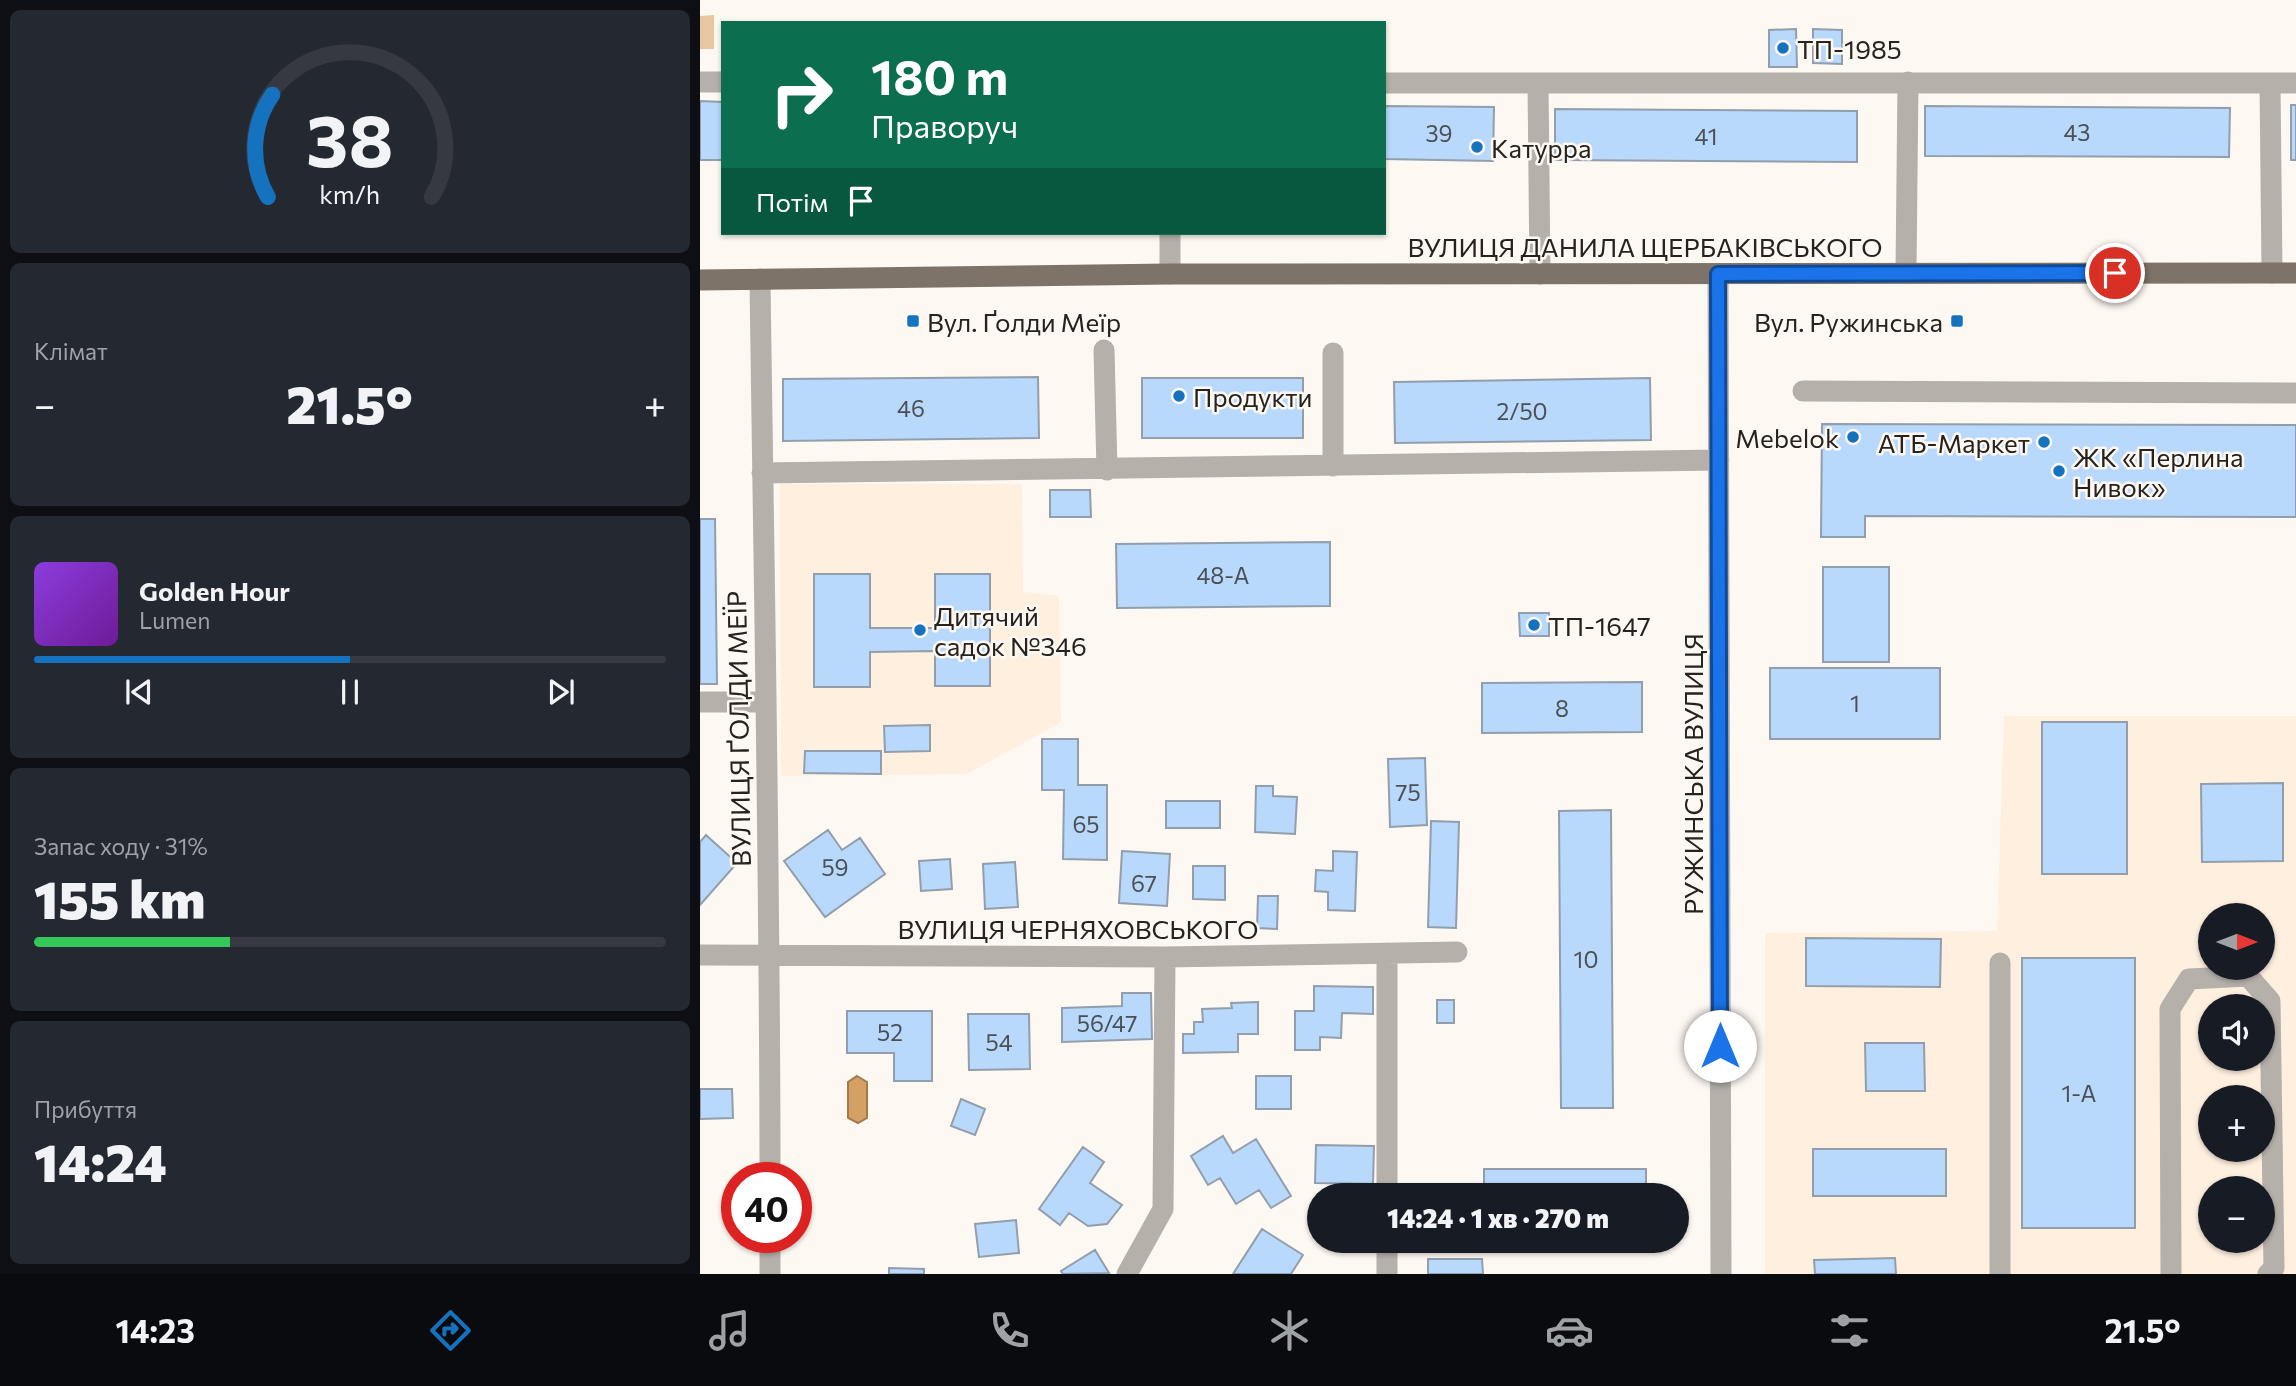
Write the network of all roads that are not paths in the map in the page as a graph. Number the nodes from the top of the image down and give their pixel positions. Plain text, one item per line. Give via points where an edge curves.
1 (700, 82) edge
2 (721, 82) edge
3 (1908, 82) junction
4 (1386, 83) edge
5 (1538, 83) junction
6 (2270, 83) junction
7 (2296, 83) edge
8 (1170, 235) edge
9 (2272, 273) junction
10 (2296, 273) edge
11 (1170, 274) junction
12 (1540, 274) junction
13 (1718, 274) junction
14 (1906, 274) junction
15 (760, 279) junction
16 (700, 280) edge
17 (1104, 350) dead end
18 (1333, 353) dead end
19 (1803, 391) dead end
20 (2296, 393) edge
21 (1719, 460) junction
22 (1333, 466) junction
23 (1107, 470) junction
24 (762, 473) junction
25 (700, 702) edge
26 (765, 702) junction
27 (1457, 952) dead end
28 (1387, 953) junction
29 (700, 955) edge
30 (770, 956) junction
31 (1165, 957) junction
32 (2000, 963) dead end
33 (770, 1162) edge
34 (1387, 1183) edge
35 (770, 1253) edge
36 (1387, 1253) edge
37 (770, 1274) edge
38 (1127, 1274) edge
39 (1387, 1274) edge
40 (1721, 1274) edge
41 (2000, 1274) edge
42 (2171, 1274) edge
43 (2268, 1274) edge

1 - 2 street
3 - 5 street
3 - 6 street
3 - 14 street
4 - 5 street
5 - 12 street
6 - 7 street
6 - 9 street
8 - 11 street
9 - 10 main road, ВУЛИЦЯ ДАНИЛА ЩЕРБАКІВСЬКОГО
9 - 14 main road, ВУЛИЦЯ ДАНИЛА ЩЕРБАКІВСЬКОГО
11 - 12 main road, ВУЛИЦЯ ДАНИЛА ЩЕРБАКІВСЬКОГО
11 - 15 main road, ВУЛИЦЯ ДАНИЛА ЩЕРБАКІВСЬКОГО
12 - 13 main road, ВУЛИЦЯ ДАНИЛА ЩЕРБАКІВСЬКОГО
13 - 14 main road, ВУЛИЦЯ ДАНИЛА ЩЕРБАКІВСЬКОГО
13 - 21 street, РУЖИНСЬКА ВУЛИЦЯ
15 - 16 main road, ВУЛИЦЯ ДАНИЛА ЩЕРБАКІВСЬКОГО
15 - 24 street, ВУЛИЦЯ ҐОЛДИ МЕЇР
17 - 23 street
18 - 22 street
19 - 20 street
21 - 22 street
21 - 40 street, РУЖИНСЬКА ВУЛИЦЯ
22 - 23 street
23 - 24 street
24 - 26 street, ВУЛИЦЯ ҐОЛДИ МЕЇР
25 - 26 street
26 - 30 street, ВУЛИЦЯ ҐОЛДИ МЕЇР
27 - 28 street, ВУЛИЦЯ ЧЕРНЯХОВСЬКОГО
28 - 31 street, ВУЛИЦЯ ЧЕРНЯХОВСЬКОГО
28 - 34 street
29 - 30 street, ВУЛИЦЯ ЧЕРНЯХОВСЬКОГО
30 - 31 street, ВУЛИЦЯ ЧЕРНЯХОВСЬКОГО
30 - 33 street, ВУЛИЦЯ ҐОЛДИ МЕЇР
31 - 38 street via 1163,1209
32 - 41 street
35 - 37 street
36 - 39 street
42 - 43 street via 2170,1009 2189,979 2248,976 2270,1001 2274,1268

